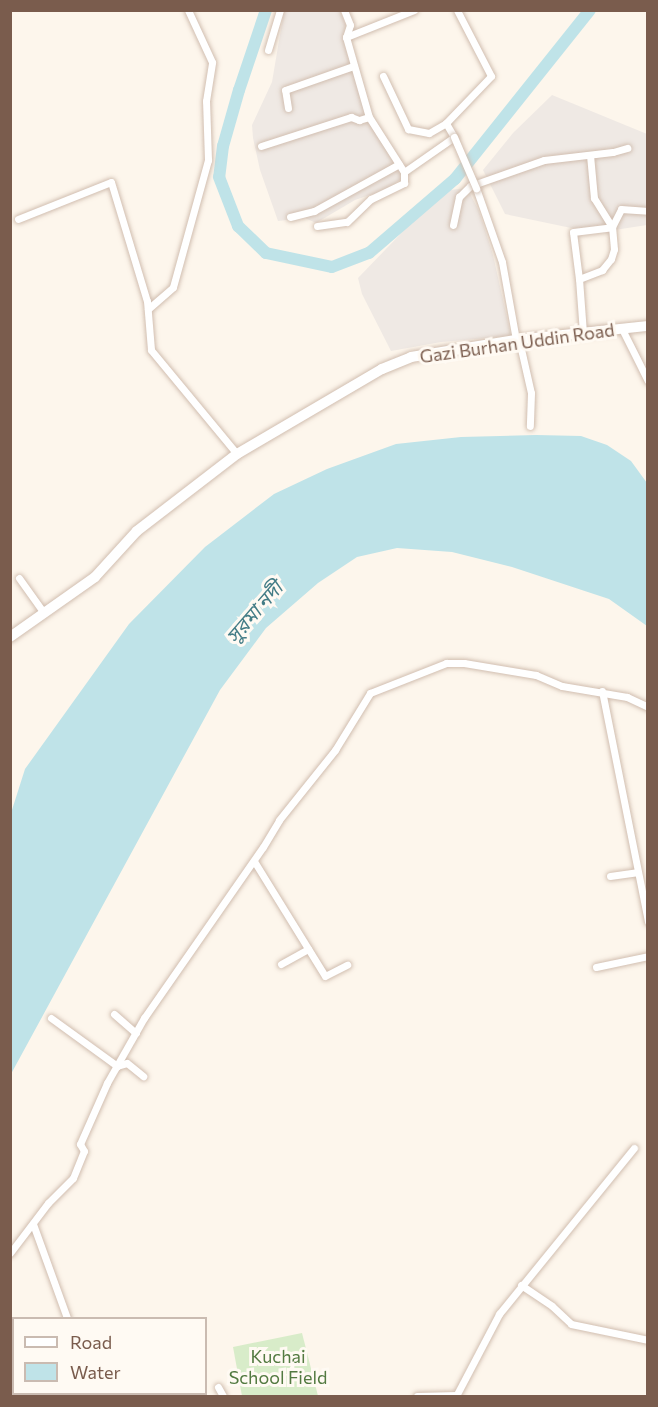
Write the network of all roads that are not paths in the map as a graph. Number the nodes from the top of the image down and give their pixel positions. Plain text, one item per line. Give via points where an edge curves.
1 (188, 10) edge
2 (280, 10) edge
3 (344, 10) edge
4 (414, 10) edge
5 (457, 10) edge
6 (346, 37) junction
7 (268, 50) dead end
8 (353, 66) junction
9 (383, 76) dead end
10 (288, 108) dead end
11 (369, 117) junction
12 (446, 123) junction
13 (454, 137) junction
14 (261, 146) dead end
15 (627, 148) dead end
16 (590, 155) junction
17 (399, 164) junction
18 (404, 172) junction
19 (648, 212) edge
20 (290, 217) dead end
21 (18, 219) dead end
22 (453, 225) dead end
23 (317, 226) dead end
24 (612, 227) junction
25 (579, 279) junction
26 (148, 309) junction
27 (648, 326) edge
28 (622, 329) junction
29 (583, 333) junction
30 (518, 340) junction
31 (648, 381) edge
32 (530, 426) dead end
33 (237, 454) junction
34 (19, 578) dead end
35 (44, 613) junction
36 (10, 637) edge
37 (602, 691) junction
38 (648, 707) edge
39 (254, 861) junction
40 (637, 872) junction
41 (610, 876) dead end
42 (648, 921) edge
43 (308, 949) junction
44 (648, 956) edge
45 (281, 964) dead end
46 (347, 965) dead end
47 (596, 967) dead end
48 (114, 1014) dead end
49 (51, 1018) dead end
50 (136, 1033) junction
51 (117, 1066) junction
52 (143, 1076) dead end
53 (634, 1148) dead end
54 (33, 1224) junction
55 (10, 1253) edge
56 (521, 1285) junction
57 (67, 1317) edge
58 (648, 1341) edge
59 (218, 1386) dead end
60 (223, 1396) edge
61 (417, 1396) edge
62 (456, 1396) edge

1 - 26 street via 212,62 206,101 208,160 173,287
2 - 7 street
3 - 6 street via 350,25
4 - 6 street
5 - 12 street via 492,76
6 - 8 street
8 - 10 street via 285,90
8 - 11 street
9 - 12 street via 408,129 429,133
11 - 14 street via 351,117
11 - 17 street
12 - 13 street
13 - 18 street
13 - 30 street, bridge via 502,262
15 - 16 street
16 - 22 street via 544,160 470,186 459,196
16 - 24 street via 594,198
17 - 18 street
17 - 20 street via 314,211
18 - 23 street via 404,183 371,199 347,222
19 - 24 street via 621,209
21 - 26 street via 111,182
24 - 25 street via 611,259 602,270
24 - 25 street via 573,232
25 - 29 street
26 - 33 street via 151,350
27 - 28 street, Gazi Burhan Uddin Road
28 - 29 street, Gazi Burhan Uddin Road
28 - 31 street
29 - 30 street, Gazi Burhan Uddin Road
30 - 32 street via 531,393
30 - 33 street, Gazi Burhan Uddin Road via 411,357 339,392
33 - 35 street, Gazi Burhan Uddin Road via 137,531 95,577
34 - 35 street
35 - 36 street, Gazi Burhan Uddin Road
37 - 38 street
37 - 39 street via 562,686 536,675 446,663 370,693 335,750 279,820
37 - 40 street
39 - 43 street
39 - 50 street
40 - 41 street
40 - 42 street
43 - 45 street
43 - 46 street via 325,976
44 - 47 street
48 - 50 street
49 - 51 street
50 - 51 street
51 - 52 street via 127,1063
51 - 54 street via 80,1144 84,1151 73,1178
53 - 56 street
54 - 55 street
54 - 57 street
56 - 58 street via 571,1324
56 - 62 street via 499,1314
59 - 60 street
61 - 62 street

